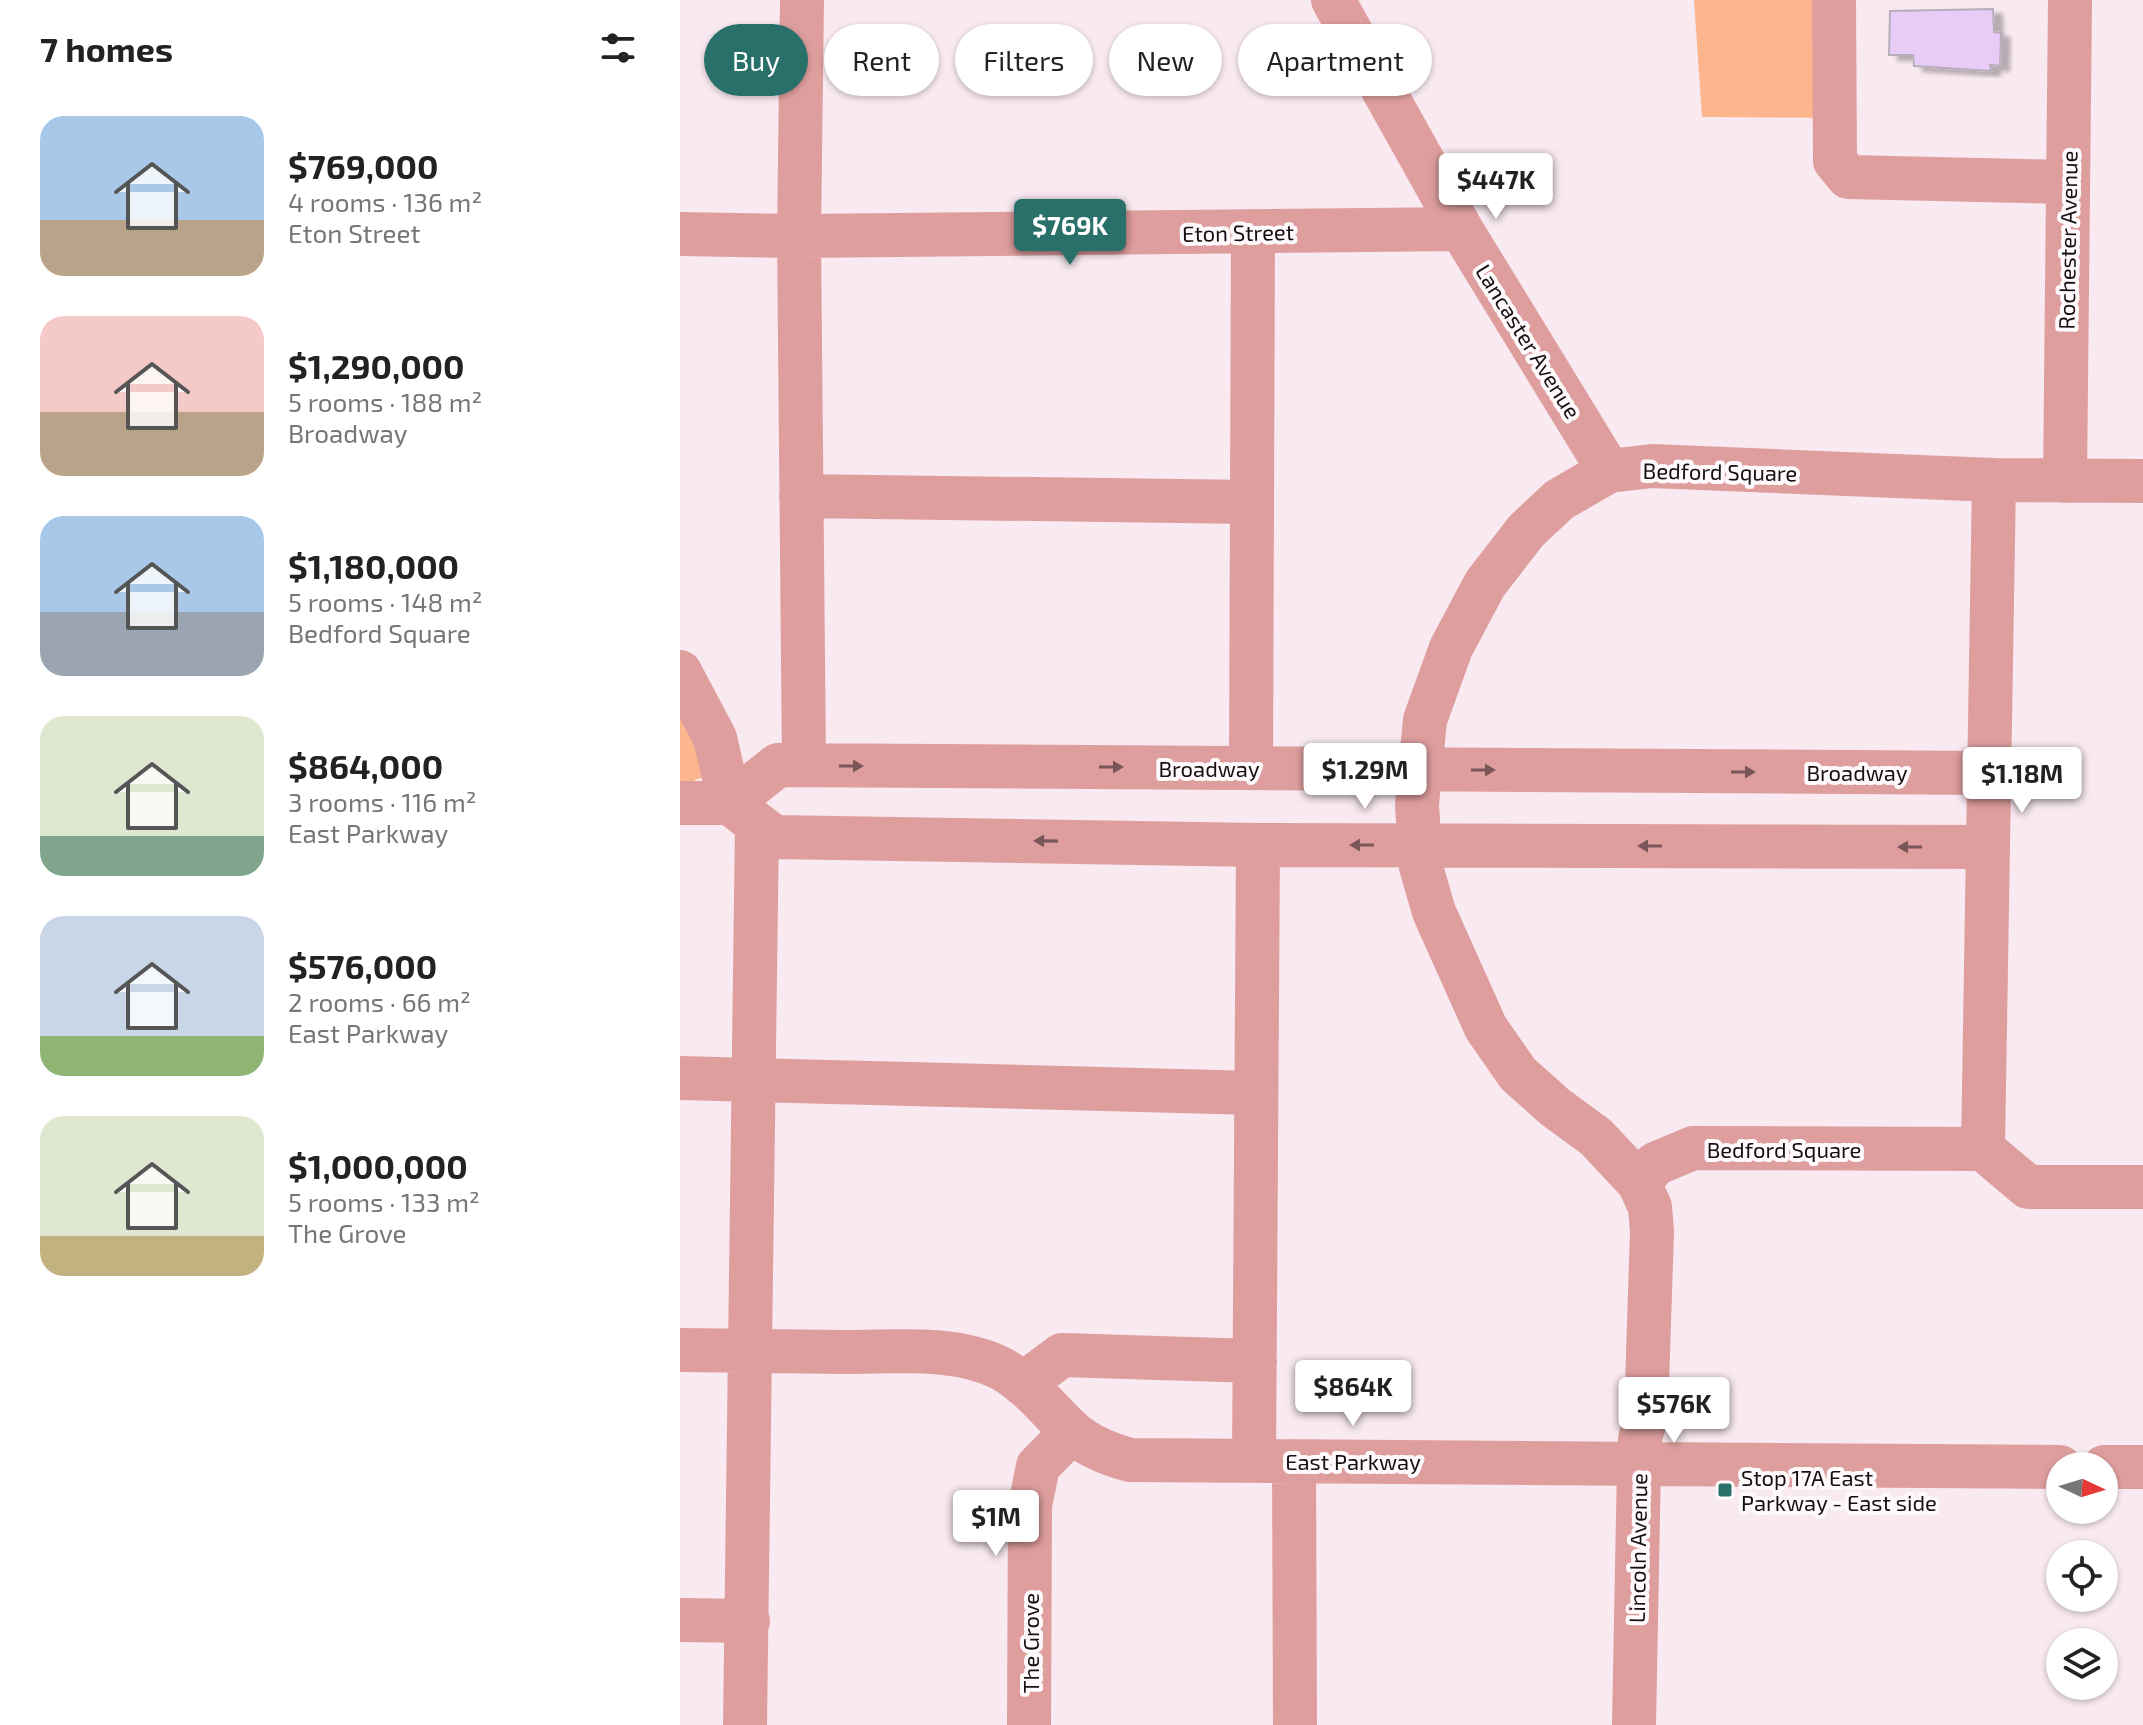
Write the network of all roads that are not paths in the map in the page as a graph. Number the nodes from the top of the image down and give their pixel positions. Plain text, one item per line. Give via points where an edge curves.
1 (802, 0) edge
2 (1333, 0) edge
3 (1834, 0) edge
4 (2070, 0) edge
5 (2068, 182) junction
6 (1461, 229) junction
7 (1253, 231) junction
8 (680, 234) edge
9 (799, 236) junction
10 (1609, 471) junction
11 (1994, 480) junction
12 (2065, 481) junction
13 (2143, 481) edge
14 (801, 496) junction
15 (1252, 502) junction
16 (680, 672) edge
17 (804, 765) junction
18 (1251, 768) junction
19 (1420, 769) junction
20 (1989, 773) junction
21 (680, 803) edge
22 (744, 814) junction
23 (1258, 845) junction
24 (1419, 845) junction
25 (1988, 847) junction
26 (680, 1078) edge
27 (753, 1078) junction
28 (1256, 1093) junction
29 (1983, 1149) junction
30 (1639, 1183) junction
31 (2143, 1187) edge
32 (680, 1350) edge
33 (749, 1351) junction
34 (1255, 1361) junction
35 (1023, 1384) junction
36 (1072, 1432) junction
37 (1274, 1461) junction
38 (1639, 1464) junction
39 (2046, 1467) edge
40 (2118, 1467) edge
41 (2143, 1467) edge
42 (680, 1620) edge
43 (748, 1621) junction
44 (745, 1725) edge
45 (1029, 1725) edge
46 (1295, 1725) edge
47 (1634, 1725) edge

1 - 9 street
2 - 6 street, Lancaster Avenue
3 - 5 street via 1835,161 1848,177
4 - 5 street, Rochester Avenue
5 - 12 street, Rochester Avenue
6 - 7 street, Eton Street
6 - 10 street, Lancaster Avenue
7 - 9 street, Eton Street
7 - 15 street
8 - 9 street, Eton Street
9 - 14 street
10 - 11 street, Bedford Square via 1652,466
10 - 19 street, Bedford Square via 1559,500 1526,531 1485,584 1451,648 1425,720
11 - 12 street, Bedford Square
11 - 20 street
12 - 13 street, Bedford Square
14 - 15 street
14 - 17 street
15 - 18 street
16 - 22 street via 715,738
17 -> 18 street, Broadway
17 - 22 street, Broadway via 778,765
18 - 19 street, Broadway
19 -> 20 street, Broadway
19 - 24 street, Bedford Square
20 - 25 street
21 - 22 street
23 -> 22 street via 774,837
22 - 27 street
24 -> 23 street
23 - 28 street
25 -> 24 street
24 - 30 street, Bedford Square via 1434,912 1486,1028 1518,1074 1596,1137
25 - 29 street
26 - 27 street
27 - 28 street
27 - 33 street
28 - 34 street
29 - 30 street, Bedford Square via 1693,1148 1655,1164
29 - 31 street via 2028,1187
30 - 38 street, Lincoln Avenue via 1650,1207 1652,1231 1646,1416
32 - 33 street, East Parkway
33 - 35 street, East Parkway via 953,1354 1002,1369
33 - 43 street
34 - 35 street via 1062,1355
34 - 37 street
35 - 36 street, East Parkway
36 - 37 street, East Parkway via 1108,1454 1130,1460
36 - 45 street, The Grove via 1038,1466 1030,1506
37 - 38 street, East Parkway
37 - 46 street
38 - 39 street, East Parkway
38 - 47 street, Lincoln Avenue
40 - 41 street
42 - 43 street
43 - 44 street

